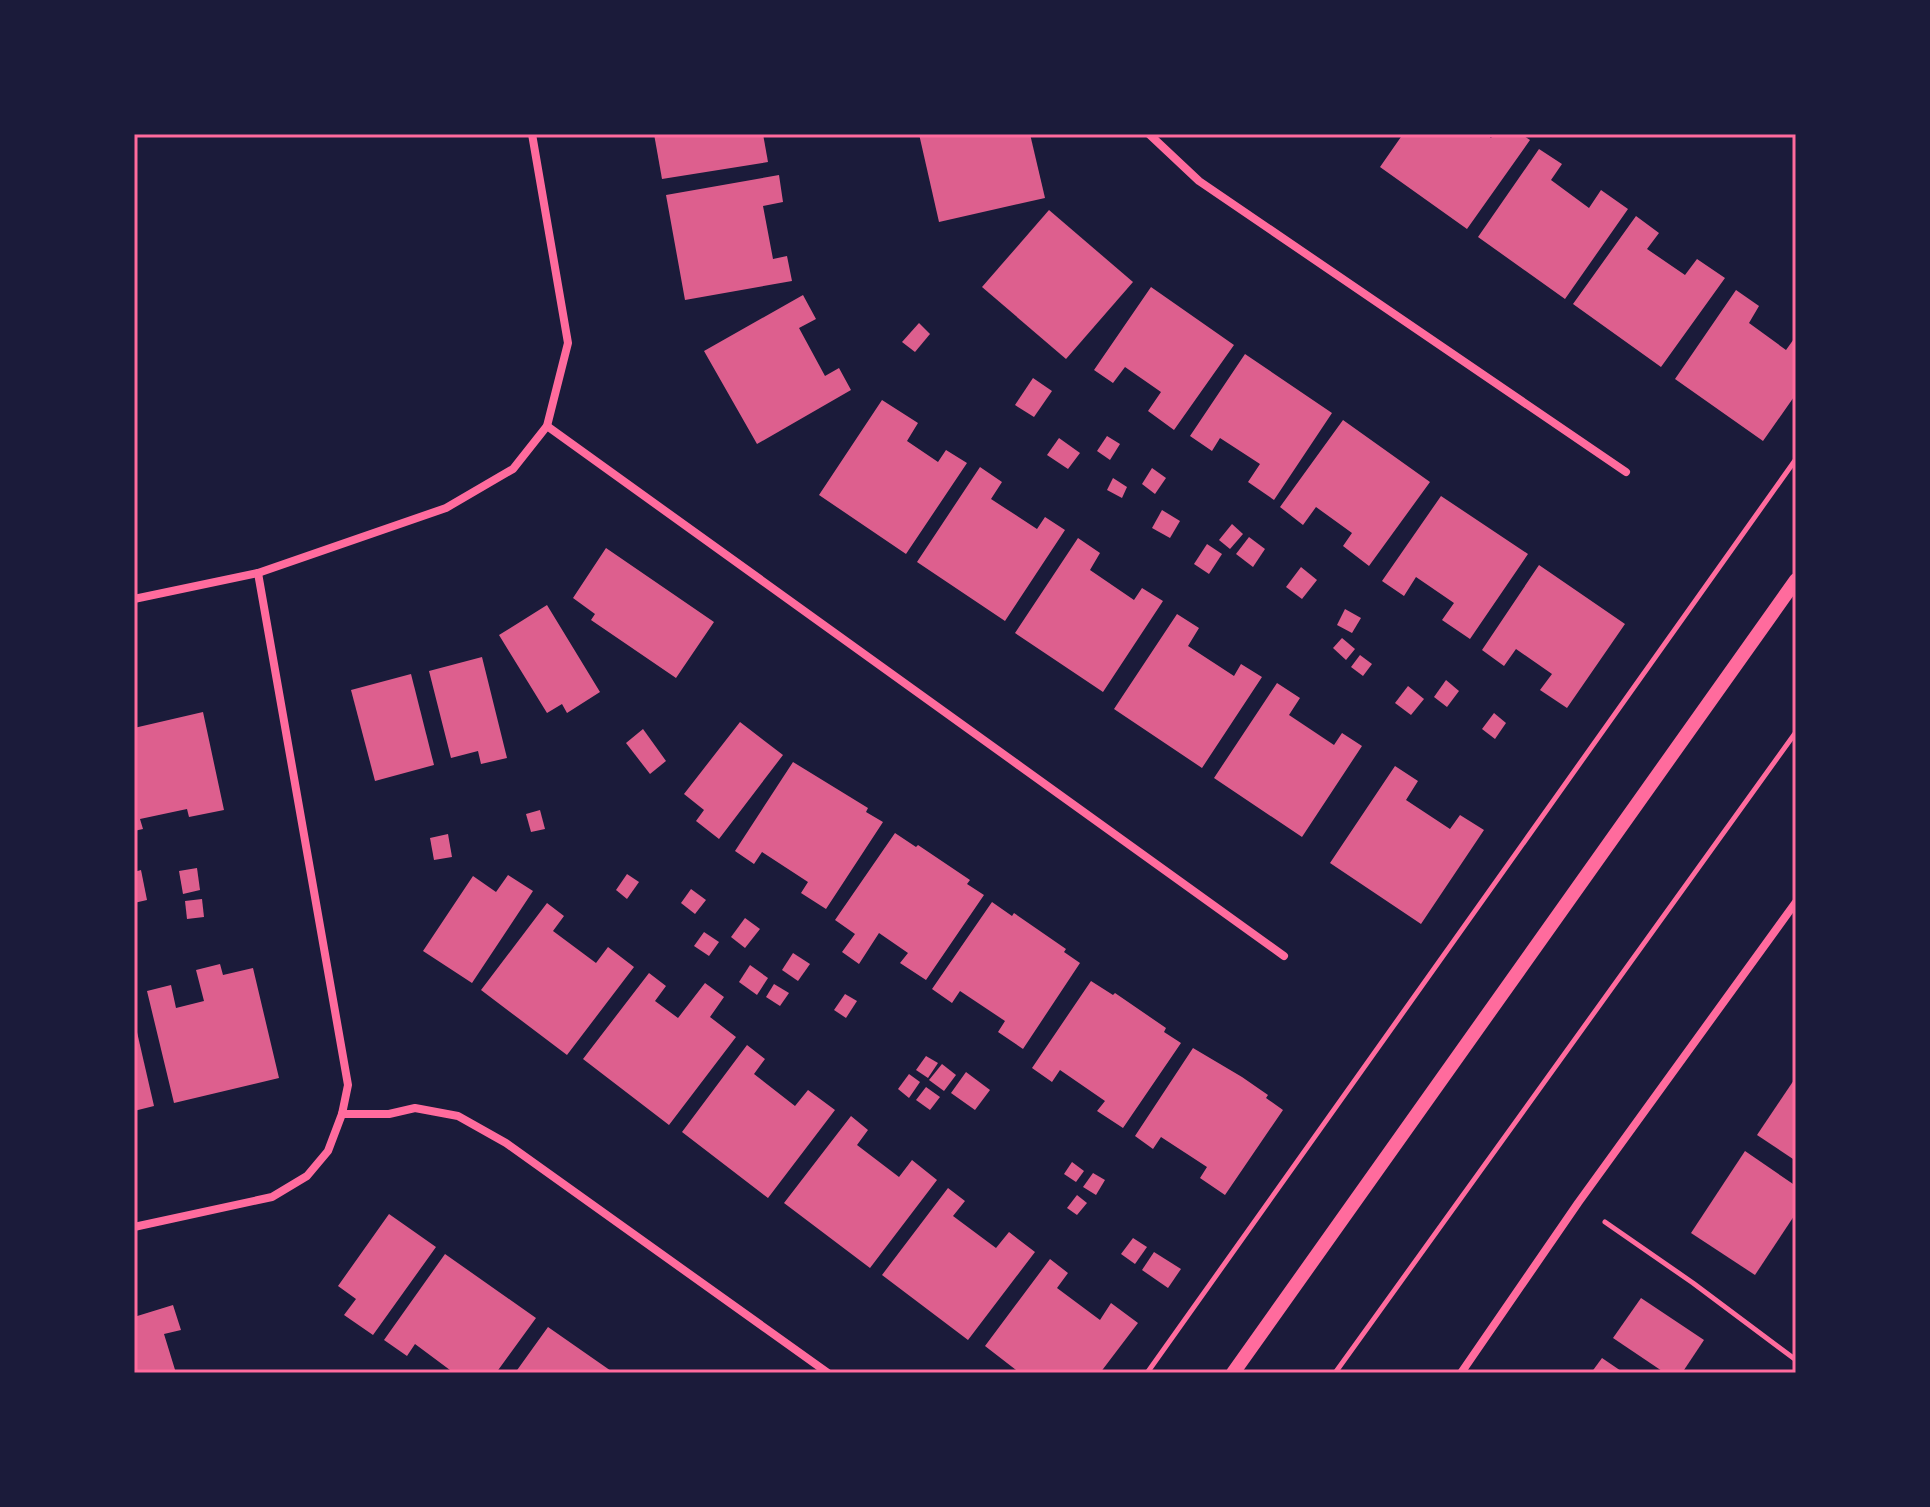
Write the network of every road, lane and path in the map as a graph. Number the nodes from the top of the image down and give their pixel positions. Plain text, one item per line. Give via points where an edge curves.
1 (532, 134) edge
2 (1149, 134) edge
3 (547, 426) junction
4 (1796, 459) edge
5 (1626, 472) dead end
6 (258, 573) junction
7 (1796, 580) edge
8 (134, 599) edge
9 (1796, 732) edge
10 (1796, 902) edge
11 (1284, 956) dead end
12 (342, 1114) junction
13 (1578, 1203) junction
14 (134, 1227) edge
15 (1796, 1360) edge
16 (828, 1373) edge
17 (1147, 1373) edge
18 (1233, 1373) edge
19 (1335, 1373) edge
20 (1461, 1373) edge

1 - 3 street via 568,343
2 - 5 street via 1199,181
3 - 6 street via 513,469 446,508
3 - 11 street
4 - 17 path
6 - 8 street
6 - 12 street via 348,1085
7 - 18 street
9 - 19 path
10 - 13 street
12 - 14 street via 328,1151 314,1168 272,1197
12 - 16 street via 415,1108 458,1116 506,1143
13 - 15 path
13 - 20 street

